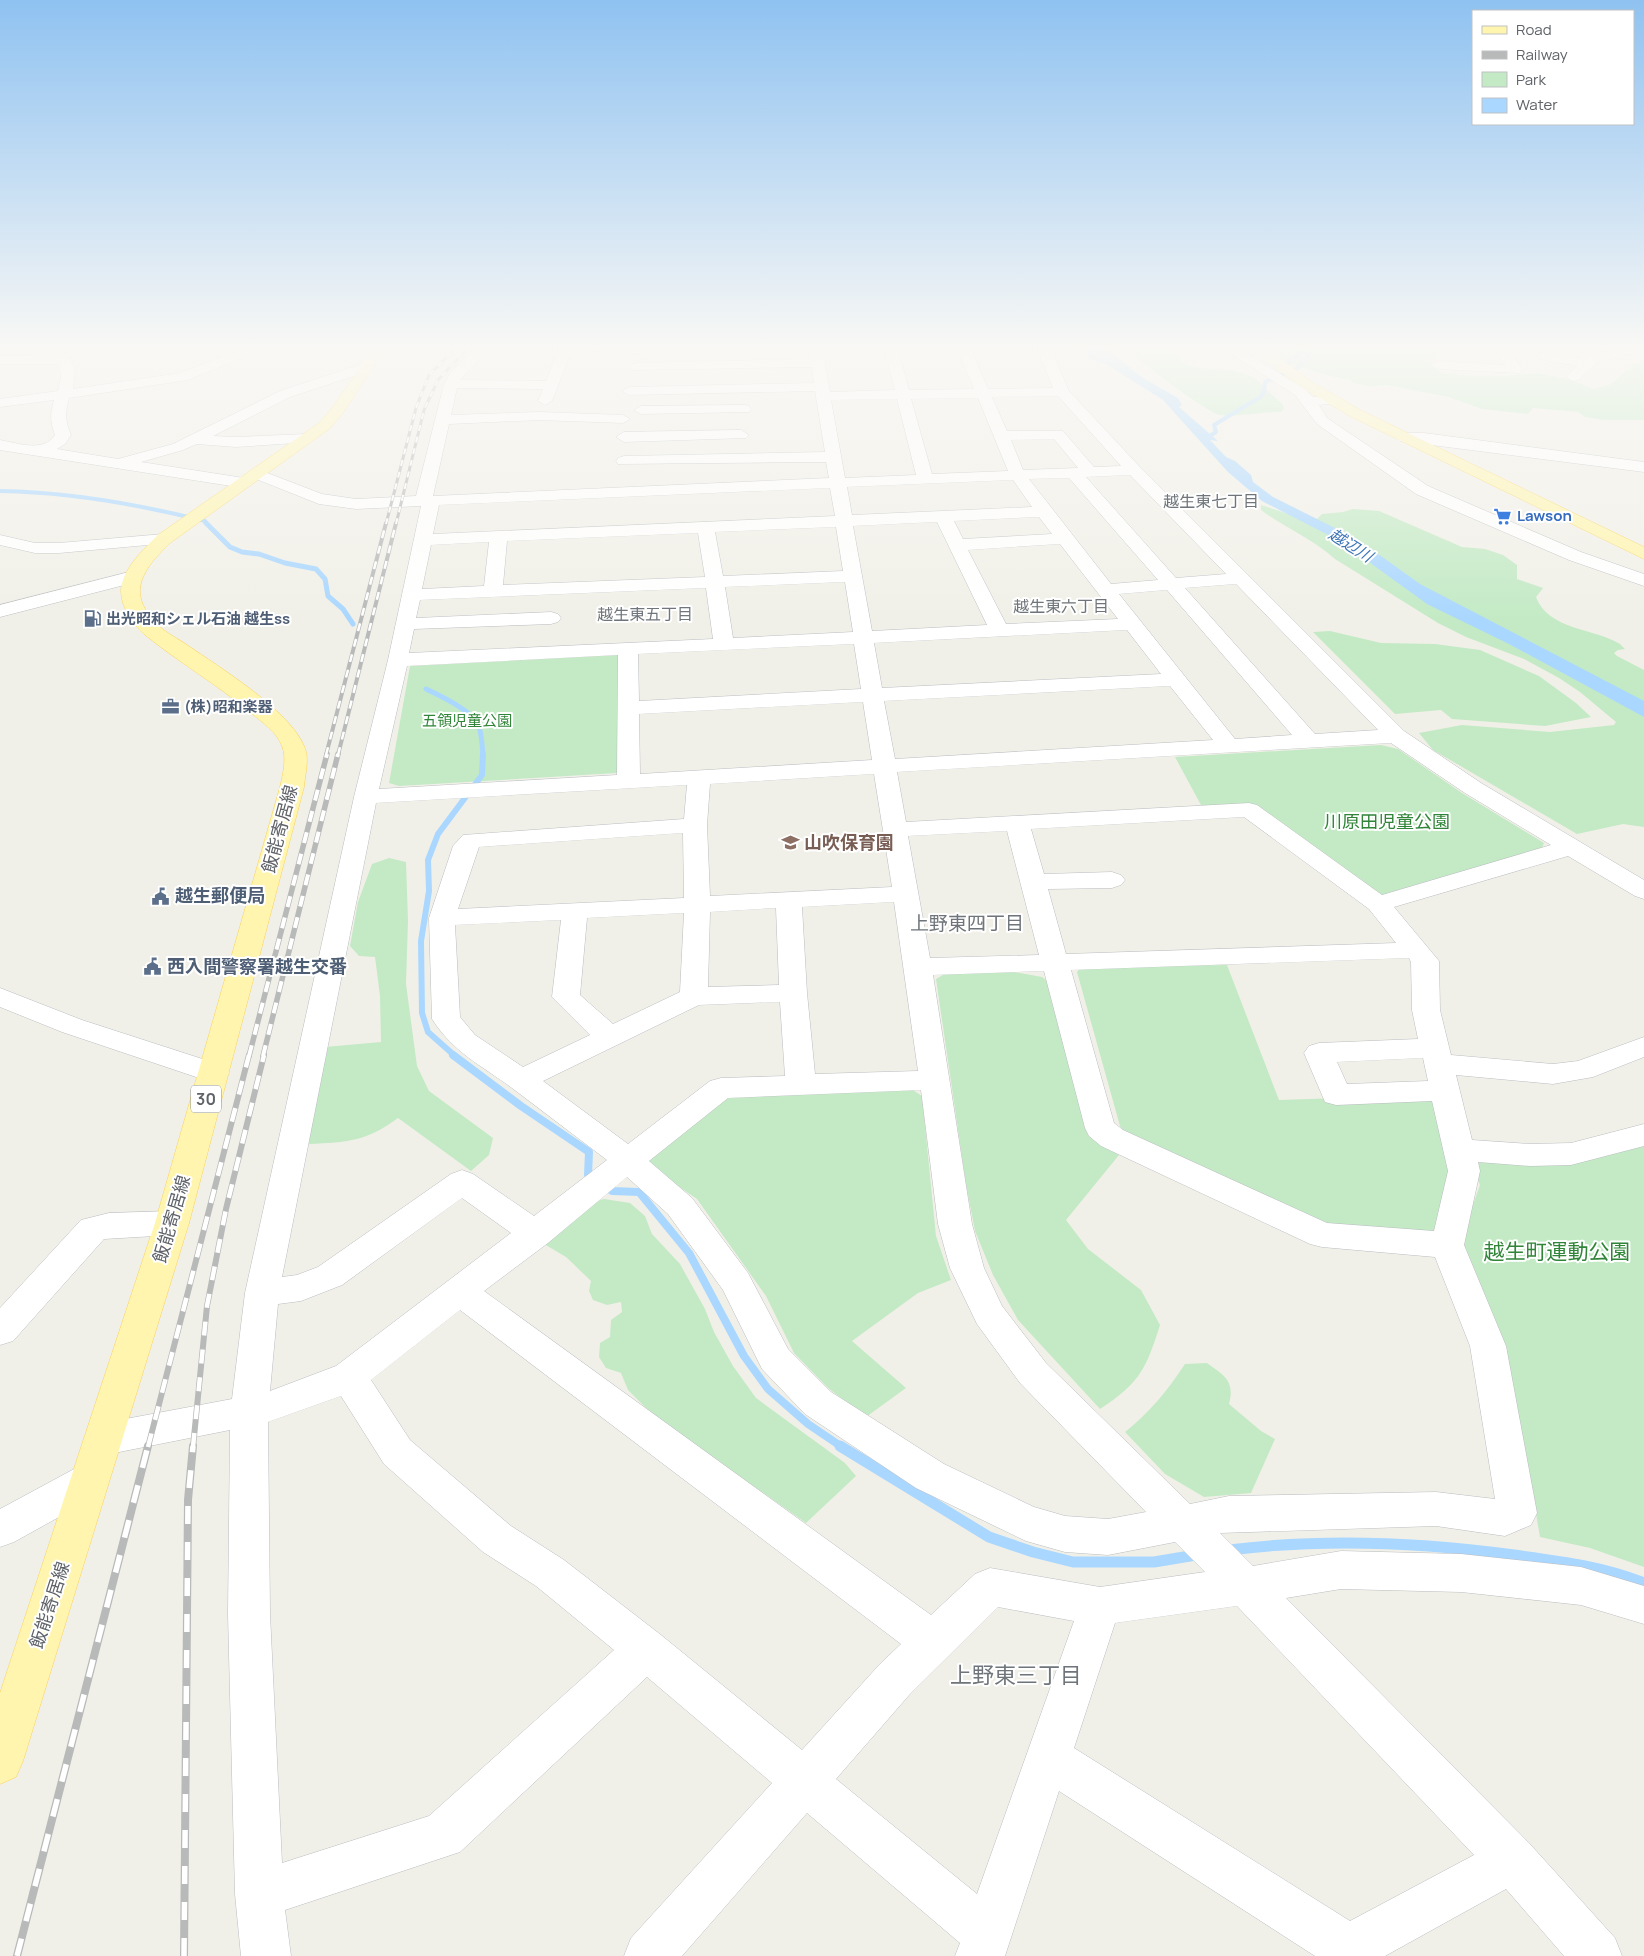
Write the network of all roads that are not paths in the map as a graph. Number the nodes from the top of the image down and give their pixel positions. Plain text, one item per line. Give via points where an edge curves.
1 (62, 437) edge
2 (200, 437) edge
3 (439, 437) edge
4 (624, 437) edge
5 (741, 437) edge
6 (830, 437) edge
7 (915, 437) edge
8 (1002, 437) edge
9 (1060, 437) edge
10 (1104, 437) edge
11 (1346, 437) edge
12 (1405, 438) joint
13 (197, 439) junction
14 (306, 439) joint
15 (0, 445) edge
16 (42, 451) junction
17 (833, 457) junction
18 (737, 459) junction
19 (624, 461) junction
20 (116, 464) junction
21 (1644, 467) edge
22 (1134, 470) junction
23 (1083, 473) junction
24 (1018, 476) junction
25 (251, 478) junction
26 (926, 480) junction
27 (836, 483) junction
28 (731, 488) junction
29 (626, 493) junction
30 (557, 496) junction
31 (427, 501) junction
32 (1044, 512) junction
33 (943, 517) junction
34 (844, 521) junction
35 (706, 528) junction
36 (554, 534) junction
37 (499, 536) junction
38 (1064, 538) junction
39 (164, 539) junction
40 (0, 540) edge
41 (422, 540) junction
42 (958, 545) junction
43 (1644, 554) edge
44 (854, 576) junction
45 (133, 577) junction
46 (1239, 578) junction
47 (1644, 580) edge
48 (714, 582) junction
49 (1171, 584) junction
50 (554, 589) junction
51 (1105, 590) junction
52 (493, 591) junction
53 (410, 595) junction
54 (0, 611) edge
55 (551, 618) junction
56 (404, 624) junction
57 (1132, 624) junction
58 (1000, 629) junction
59 (864, 636) junction
60 (724, 643) junction
61 (628, 649) junction
62 (548, 652) junction
63 (398, 660) junction
64 (1176, 678) junction
65 (871, 694) junction
66 (630, 708) junction
67 (1396, 736) junction
68 (1309, 741) junction
69 (1229, 746) junction
70 (884, 766) junction
71 (699, 778) junction
72 (629, 782) junction
73 (366, 796) junction
74 (1017, 823) junction
75 (695, 825) junction
76 (894, 830) junction
77 (1572, 847) junction
78 (1112, 880) dead end
79 (1034, 882) junction
80 (1644, 891) edge
81 (905, 894) junction
82 (789, 899) junction
83 (697, 904) junction
84 (1378, 904) junction
85 (575, 911) junction
86 (442, 918) junction
87 (1416, 950) junction
88 (1057, 962) junction
89 (918, 967) junction
90 (793, 993) junction
91 (694, 996) junction
92 (0, 997) edge
93 (610, 1036) junction
94 (1644, 1046) edge
95 (1438, 1067) junction
96 (214, 1073) junction
97 (521, 1080) junction
98 (935, 1080) junction
99 (801, 1084) junction
100 (1644, 1136) edge
101 (1460, 1150) junction
102 (620, 1167) junction
103 (172, 1223) junction
104 (536, 1234) junction
105 (1447, 1245) junction
106 (460, 1292) junction
107 (262, 1293) junction
108 (0, 1331) edge
109 (348, 1377) junction
110 (249, 1410) junction
111 (104, 1439) junction
112 (90, 1480) junction
113 (0, 1529) edge
114 (1191, 1531) junction
115 (1238, 1579) junction
116 (1644, 1605) edge
117 (1100, 1606) junction
118 (933, 1642) junction
119 (646, 1649) junction
120 (1048, 1758) junction
121 (0, 1761) edge
122 (804, 1780) junction
123 (1512, 1860) junction
124 (259, 1894) junction
125 (984, 1945) edge
126 (1350, 1952) edge
127 (266, 1956) edge
128 (649, 1956) edge
129 (1597, 1956) edge

1 - 16 street
2 - 13 street
3 - 31 street
4 - 19 street
5 - 18 street
6 - 17 street
7 - 26 street
8 - 24 street
9 - 23 street
10 - 22 street
11 - 47 street via 1422,490 1575,556
12 - 21 street
12 - 43 main road
13 - 14 street via 236,442
13 - 20 street
14 - 25 main road, 飯能寄居線 / 30
15 - 16 street
16 - 20 street
17 - 18 street
17 - 27 street
18 - 19 street
18 - 28 street
19 - 29 street
20 - 25 street
22 - 23 street
22 - 46 street
23 - 24 street
23 - 49 street
24 - 26 street
24 - 32 street
25 - 31 street via 328,502
25 - 39 main road, 飯能寄居線 / 30
26 - 27 street
27 - 28 street
27 - 34 street
28 - 29 street
29 - 30 street
30 - 31 street
30 - 36 street
31 - 41 street
32 - 33 street
32 - 38 street
33 - 34 street
33 - 42 street
34 - 35 street
34 - 44 street
35 - 36 street
35 - 48 street
36 - 37 street
37 - 41 street
37 - 52 street
38 - 42 street
38 - 51 street
39 - 40 street via 59,548 35,548
39 - 45 main road, 飯能寄居線 / 30 via 145,557
41 - 53 street
42 - 58 street
44 - 48 street
44 - 59 street
45 - 54 street
45 - 96 main road, 飯能寄居線 / 30 via 130,592 139,618 270,718 293,745 296,765 292,787
46 - 49 street
46 - 67 street
48 - 50 street
48 - 60 street
49 - 51 street
49 - 68 street
50 - 52 street
50 - 55 street
51 - 57 street
52 - 53 street
53 - 56 street
55 - 56 street
55 - 62 street
56 - 63 street
57 - 58 street
57 - 64 street
58 - 59 street
59 - 60 street
59 - 65 street
60 - 61 street
61 - 62 street
61 - 66 street
62 - 63 street
63 - 73 street
64 - 65 street
64 - 69 street
65 - 66 street
65 - 70 street
66 - 72 street
67 - 68 street
67 - 77 street
68 - 69 street
69 - 70 street
70 - 71 street
70 - 76 street
71 - 72 street
71 - 75 street
72 - 73 street
73 - 107 street
74 - 76 street
74 - 79 street
74 - 84 street via 1249,810
75 - 83 street
75 - 86 street via 472,840 465,846
76 - 81 street
77 - 80 street
77 - 84 street
78 - 79 street
79 - 88 street
81 - 82 street
81 - 89 street
82 - 83 street
82 - 90 street
83 - 85 street
83 - 91 street
84 - 87 street
85 - 86 street
85 - 93 street via 566,997
86 - 97 street via 446,1019 465,1042
87 - 88 street
87 - 95 street via 1425,961 1426,1010
88 - 89 street
88 - 105 street via 1100,1128 1112,1138 1322,1235
89 - 98 street
90 - 91 street
90 - 99 street
91 - 93 street
92 - 96 street via 72,1026
93 - 97 street
94 - 95 street via 1583,1070 1553,1074
95 - 101 street
96 - 103 main road, 飯能寄居線 / 30
97 - 102 street
98 - 99 street
98 - 114 street via 955,1224 967,1268 989,1314 1033,1373
99 - 102 street via 721,1088
100 - 101 street via 1571,1154
101 - 105 street via 1464,1171
102 - 104 street
102 - 114 street via 680,1206 736,1282 775,1360 818,1403 930,1476 1026,1523 1064,1534 1108,1537
103 - 108 street via 109,1225 94,1229
103 - 111 main road, 飯能寄居線 / 30
104 - 106 street
104 - 107 street via 462,1182 330,1276 301,1288
105 - 114 street via 1488,1346 1517,1514 1505,1518 1436,1509 1229,1514
106 - 109 street
106 - 118 street
107 - 110 street
109 - 110 street via 274,1405
109 - 119 street via 398,1452 497,1539 550,1573
110 - 111 street via 175,1428
110 - 124 street via 250,1614
111 - 112 main road, 飯能寄居線 / 30
112 - 113 street
112 - 121 main road, 飯能寄居線 / 30
114 - 115 street
115 - 116 street via 1341,1570 1461,1573 1580,1586
115 - 117 street
115 - 123 street
117 - 118 street via 990,1587
117 - 120 street
118 - 122 street via 894,1679
119 - 122 street
119 - 124 street via 443,1835
120 - 125 street
120 - 126 street
122 - 125 street
122 - 128 street
123 - 126 street
123 - 129 street
124 - 127 street

